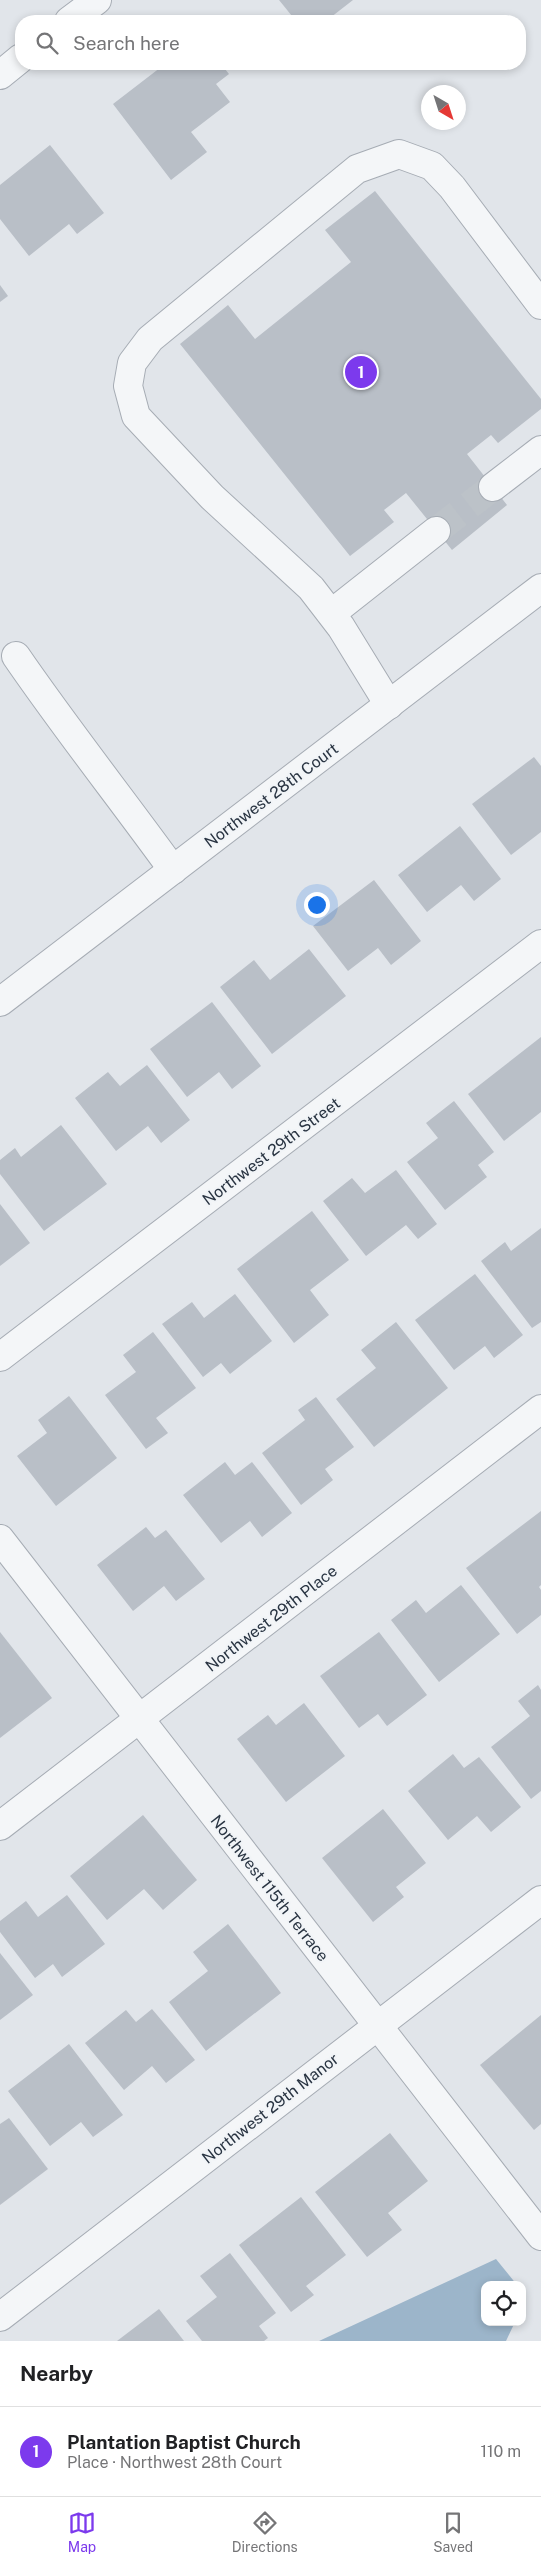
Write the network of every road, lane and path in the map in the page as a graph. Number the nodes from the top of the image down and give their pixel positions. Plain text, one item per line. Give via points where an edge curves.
1 (97, 0) edge
2 (77, 15) edge
3 (15, 63) edge
4 (0, 75) edge
5 (541, 305) edge
6 (541, 450) edge
7 (493, 488) tunnel mouth
8 (436, 531) tunnel mouth
9 (541, 588) edge
10 (332, 613) junction
11 (16, 656) dead end
12 (388, 705) junction
13 (173, 870) junction
14 (541, 944) edge
15 (0, 1002) edge
16 (0, 1357) edge
17 (541, 1409) edge
18 (0, 1539) edge
19 (140, 1720) junction
20 (0, 1826) edge
21 (541, 1900) edge
22 (377, 2026) junction
23 (541, 2236) edge
24 (0, 2317) edge

1 - 2 street
3 - 4 street
5 - 10 street via 452,187 432,166 399,154 358,169 150,339 132,363 128,386 136,416 212,497 311,588
6 - 7 street
8 - 10 street
9 - 12 street, Northwest 28th Court
10 - 12 street
11 - 13 street via 67,731
12 - 13 street, Northwest 28th Court
13 - 15 street, Northwest 28th Court
14 - 16 street, Northwest 29th Street
17 - 19 street, Northwest 29th Place
18 - 19 street, Northwest 115th Terrace
19 - 20 street, Northwest 29th Place
19 - 22 street, Northwest 115th Terrace
21 - 22 street, Northwest 29th Manor
22 - 23 street, Northwest 115th Terrace
22 - 24 street, Northwest 29th Manor

